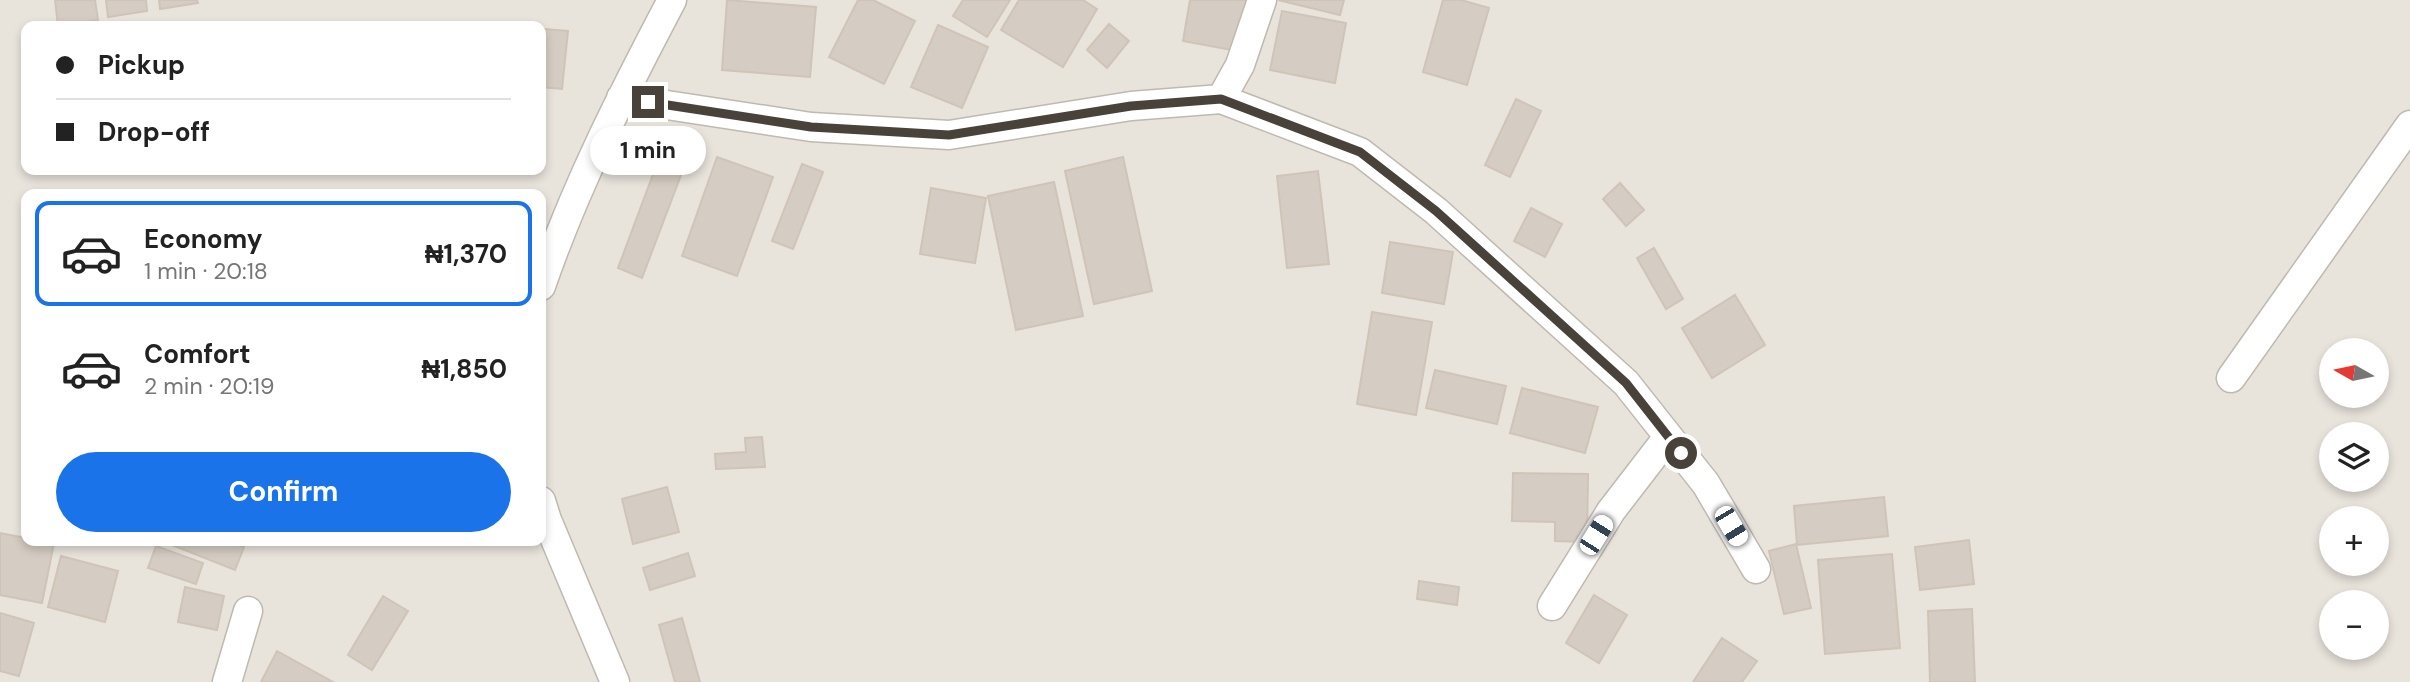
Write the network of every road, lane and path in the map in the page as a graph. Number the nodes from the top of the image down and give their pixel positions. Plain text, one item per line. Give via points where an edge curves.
1 (672, 0) edge
2 (1262, 0) edge
3 (621, 98) junction
4 (1221, 99) junction
5 (2410, 125) edge
6 (546, 273) edge
7 (2231, 379) dead end
8 (1668, 437) junction
9 (546, 514) edge
10 (1756, 569) dead end
11 (1552, 606) dead end
12 (248, 611) dead end
13 (227, 682) edge
14 (615, 682) edge

1 - 3 street
2 - 4 street via 1240,65
3 - 4 street via 811,127 949,135 1131,106
3 - 6 street
4 - 8 street via 1360,152 1436,211 1626,383
5 - 7 street
8 - 10 street via 1706,484
8 - 11 street via 1611,511
9 - 14 street
12 - 13 street

